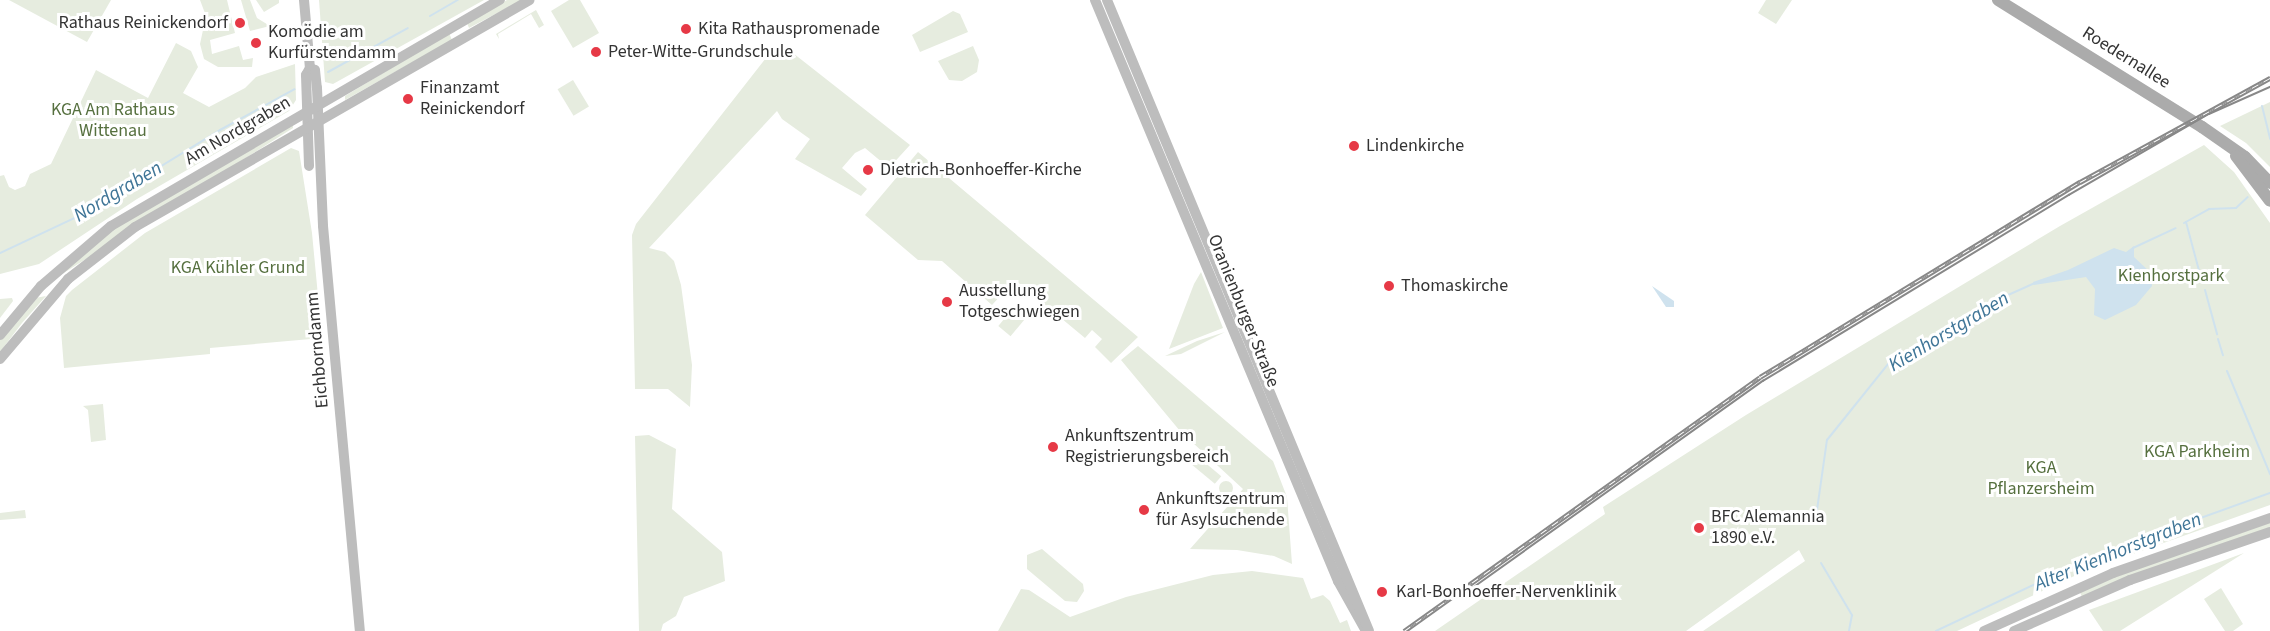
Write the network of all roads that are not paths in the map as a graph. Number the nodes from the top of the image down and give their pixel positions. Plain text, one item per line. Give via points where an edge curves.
1 (304, 0) edge
2 (500, 0) edge
3 (529, 0) edge
4 (1095, 0) edge
5 (1107, 0) edge
6 (1998, 0) edge
7 (458, 24) junction
8 (466, 36) junction
9 (310, 68) junction
10 (338, 93) junction
11 (317, 105) junction
12 (344, 106) junction
13 (306, 111) junction
14 (317, 121) junction
15 (307, 127) junction
16 (2232, 150) junction
17 (309, 166) dead end
18 (2270, 183) edge
19 (2270, 201) edge
20 (0, 335) edge
21 (0, 358) edge
22 (2270, 518) edge
23 (2270, 532) edge
24 (360, 631) edge
25 (1368, 631) edge
26 (1984, 631) edge
27 (2014, 631) edge

1 - 9 main road, Eichborndamm
2 - 7 main road, Am Nordgraben
3 - 8 main road, Am Nordgraben
4 - 25 main road, Oranienburger Straße via 1338,581
5 - 25 main road, Oranienburger Straße
6 - 16 main road, Roedernallee via 2107,66
7 - 8 main road
7 - 10 main road, Am Nordgraben
8 - 12 main road, Am Nordgraben
9 - 11 main road, Eichborndamm via 315,70
9 - 13 main road, Eichborndamm via 306,75
10 - 11 main road, Am Nordgraben
10 - 12 main road
11 - 13 main road, Am Nordgraben
11 - 14 main road, Eichborndamm
12 - 14 main road, Am Nordgraben
13 - 15 main road, Eichborndamm
13 - 20 main road, Am Nordgraben via 136,210 88,244 41,286
14 - 15 main road, Am Nordgraben
14 - 24 main road, Eichborndamm
15 - 17 main road, Eichborndamm
15 - 21 main road, Am Nordgraben via 135,227 68,279
16 - 18 main road, Roedernallee via 2245,157
16 - 19 main road, Roedernallee
22 - 26 main road via 2113,573
23 - 27 main road via 2130,580

